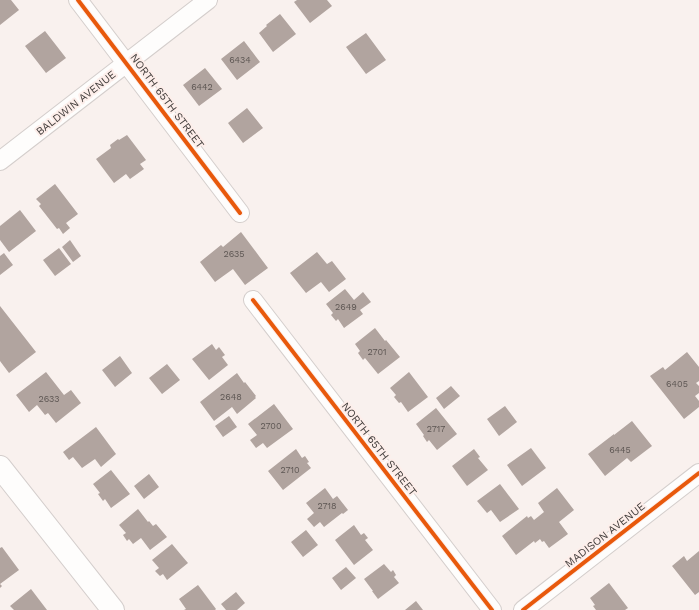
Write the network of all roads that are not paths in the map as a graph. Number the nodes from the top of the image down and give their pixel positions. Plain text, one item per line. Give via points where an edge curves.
1 (78, 0) edge
2 (208, 0) edge
3 (127, 63) junction
4 (0, 162) edge
5 (240, 213) dead end
6 (253, 300) dead end
7 (0, 467) edge
8 (699, 473) edge
9 (114, 610) edge
10 (492, 610) edge
11 (523, 610) edge

1 - 3 street, NORTH 65TH STREET
2 - 3 street, BALDWIN AVENUE
3 - 4 street, BALDWIN AVENUE
3 - 5 street, NORTH 65TH STREET
6 - 10 street, NORTH 65TH STREET
7 - 9 main road
8 - 11 street, MADISON AVENUE

